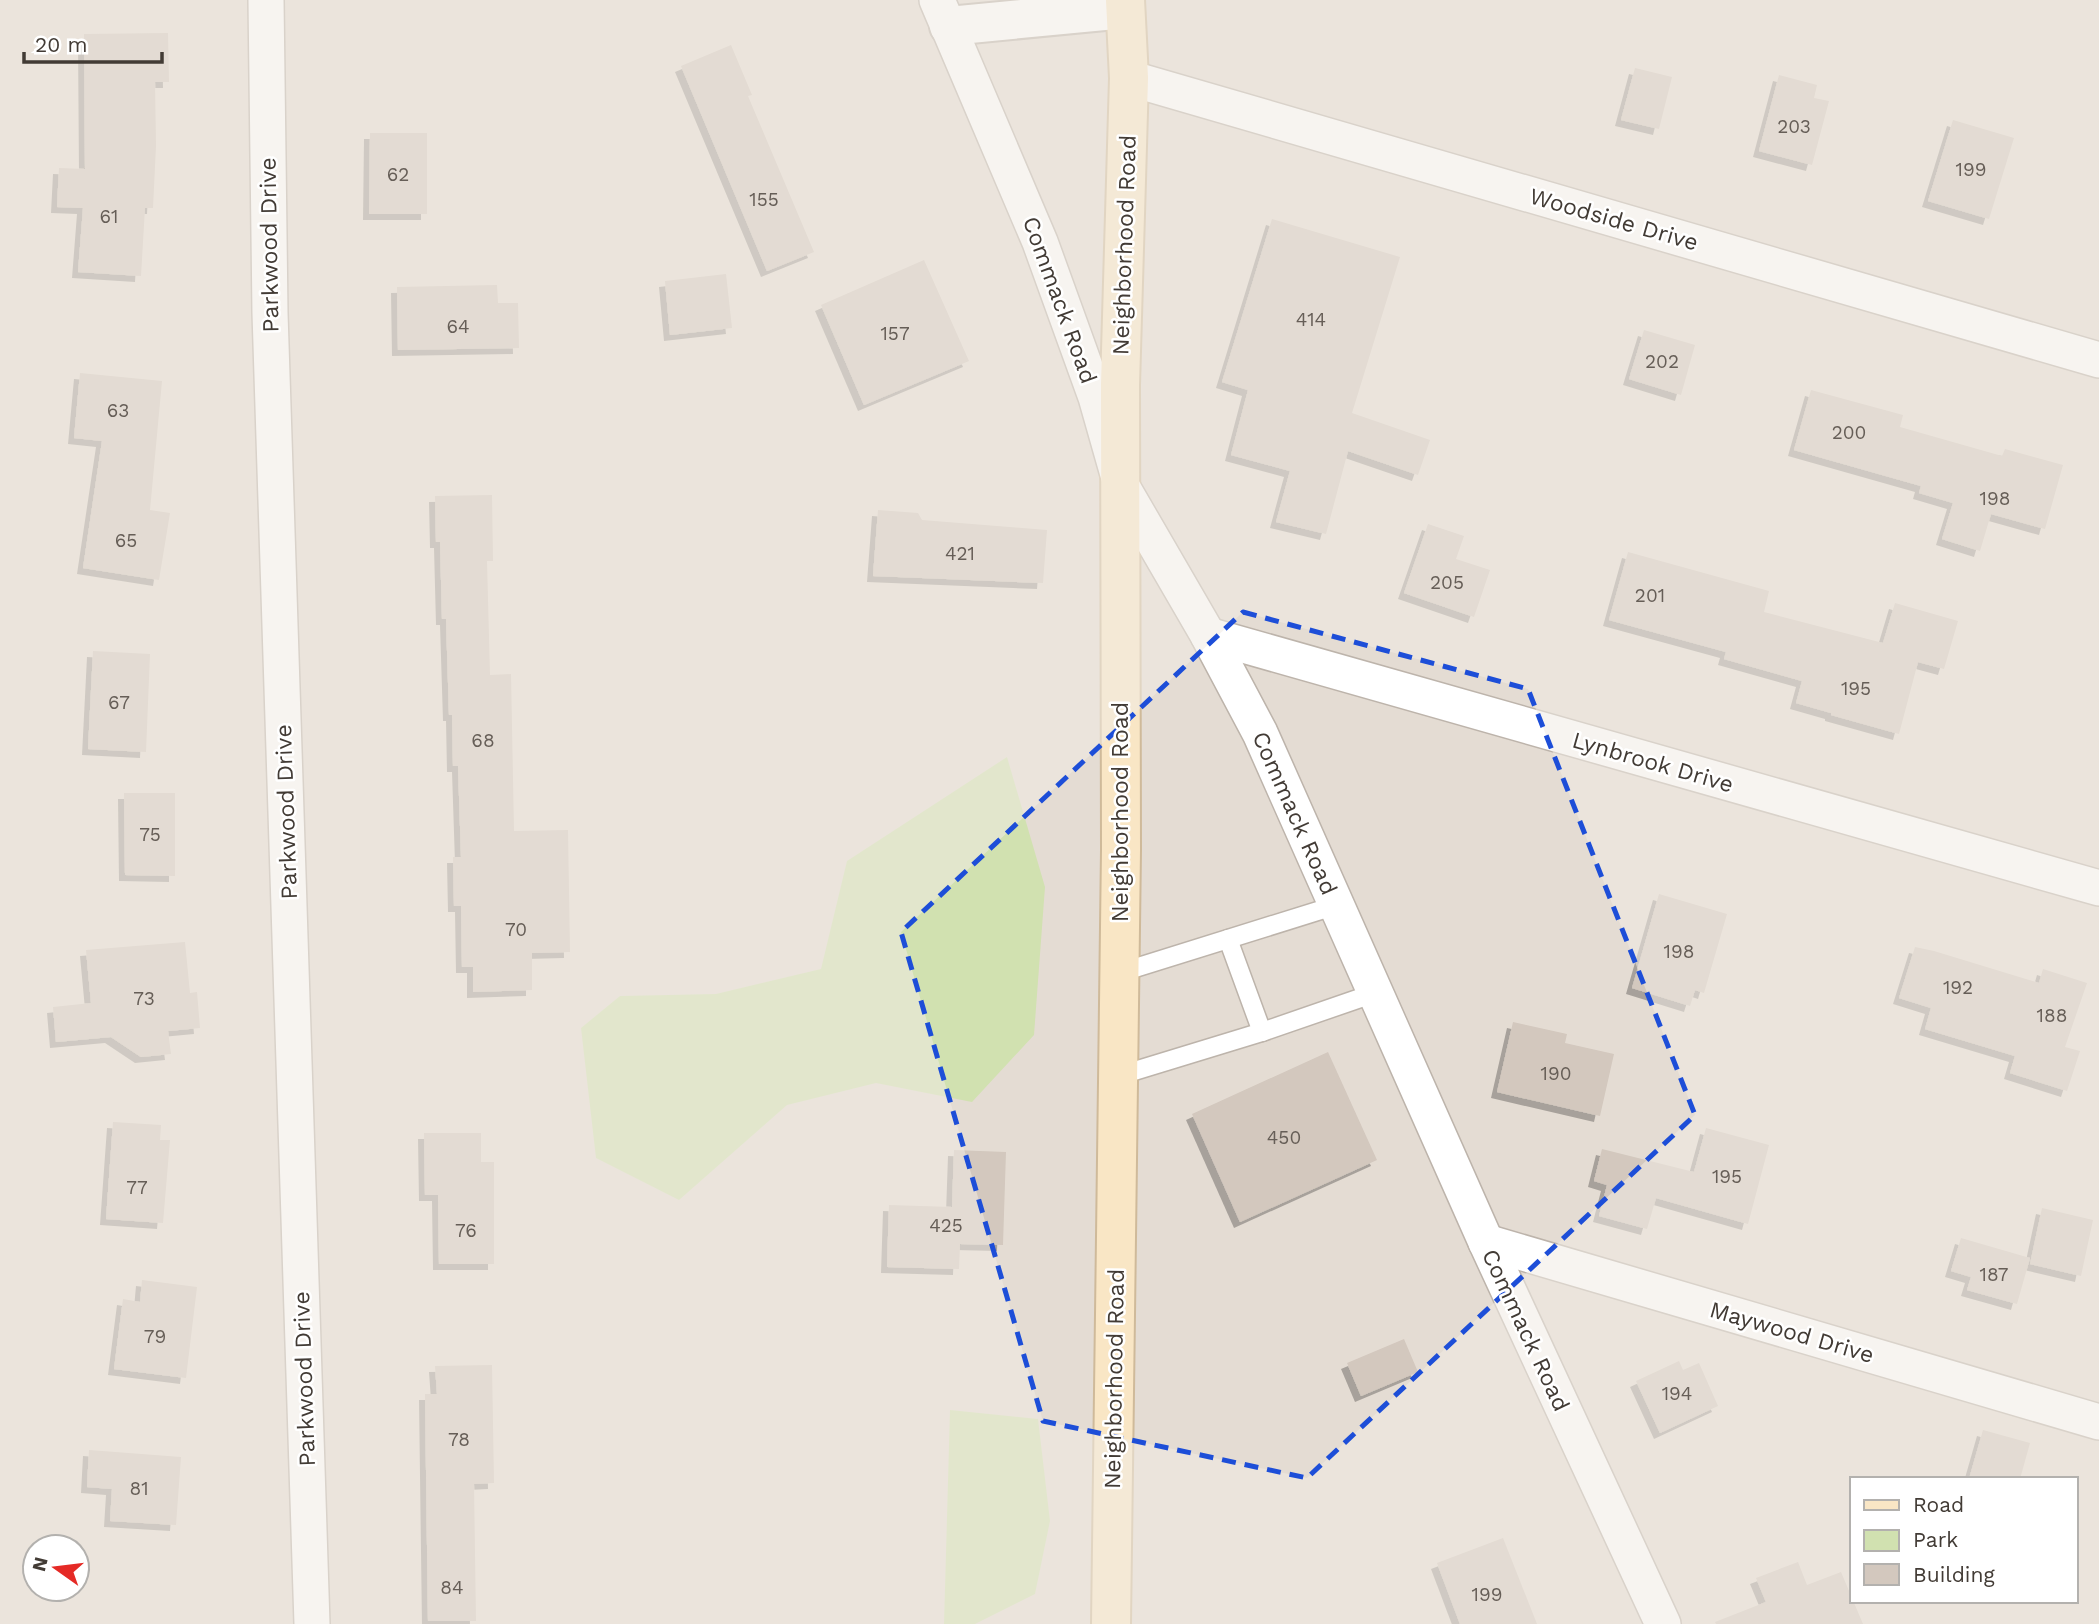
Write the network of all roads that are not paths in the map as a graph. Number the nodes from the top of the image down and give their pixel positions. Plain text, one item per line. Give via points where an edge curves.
1 (266, 0) edge
2 (1125, 5) edge
3 (943, 13) edge
4 (1129, 79) junction
5 (2099, 360) edge
6 (1121, 485) junction
7 (1208, 635) junction
8 (2099, 888) edge
9 (1337, 905) junction
10 (1228, 939) junction
11 (1119, 973) junction
12 (1375, 993) junction
13 (1262, 1032) junction
14 (1118, 1076) junction
15 (1486, 1242) junction
16 (2099, 1422) edge
17 (312, 1624) edge
18 (1111, 1624) edge
19 (1663, 1624) edge

1 - 17 street, Parkwood Drive via 270,313
2 - 3 street
2 - 4 main road, Neighborhood Road
3 - 6 street, Commack Road via 1040,242 1098,404
4 - 5 street, Woodside Drive
4 - 6 main road, Neighborhood Road
6 - 7 street, Commack Road
6 - 11 main road, Neighborhood Road
7 - 8 street, Lynbrook Drive
7 - 9 street, Commack Road via 1260,733
9 - 10 lane
9 - 12 street, Commack Road
10 - 11 lane
10 - 13 lane
11 - 14 main road, Neighborhood Road
12 - 13 lane
12 - 15 street, Commack Road
13 - 14 lane
14 - 18 main road, Neighborhood Road
15 - 16 street, Maywood Drive
15 - 19 street, Commack Road

